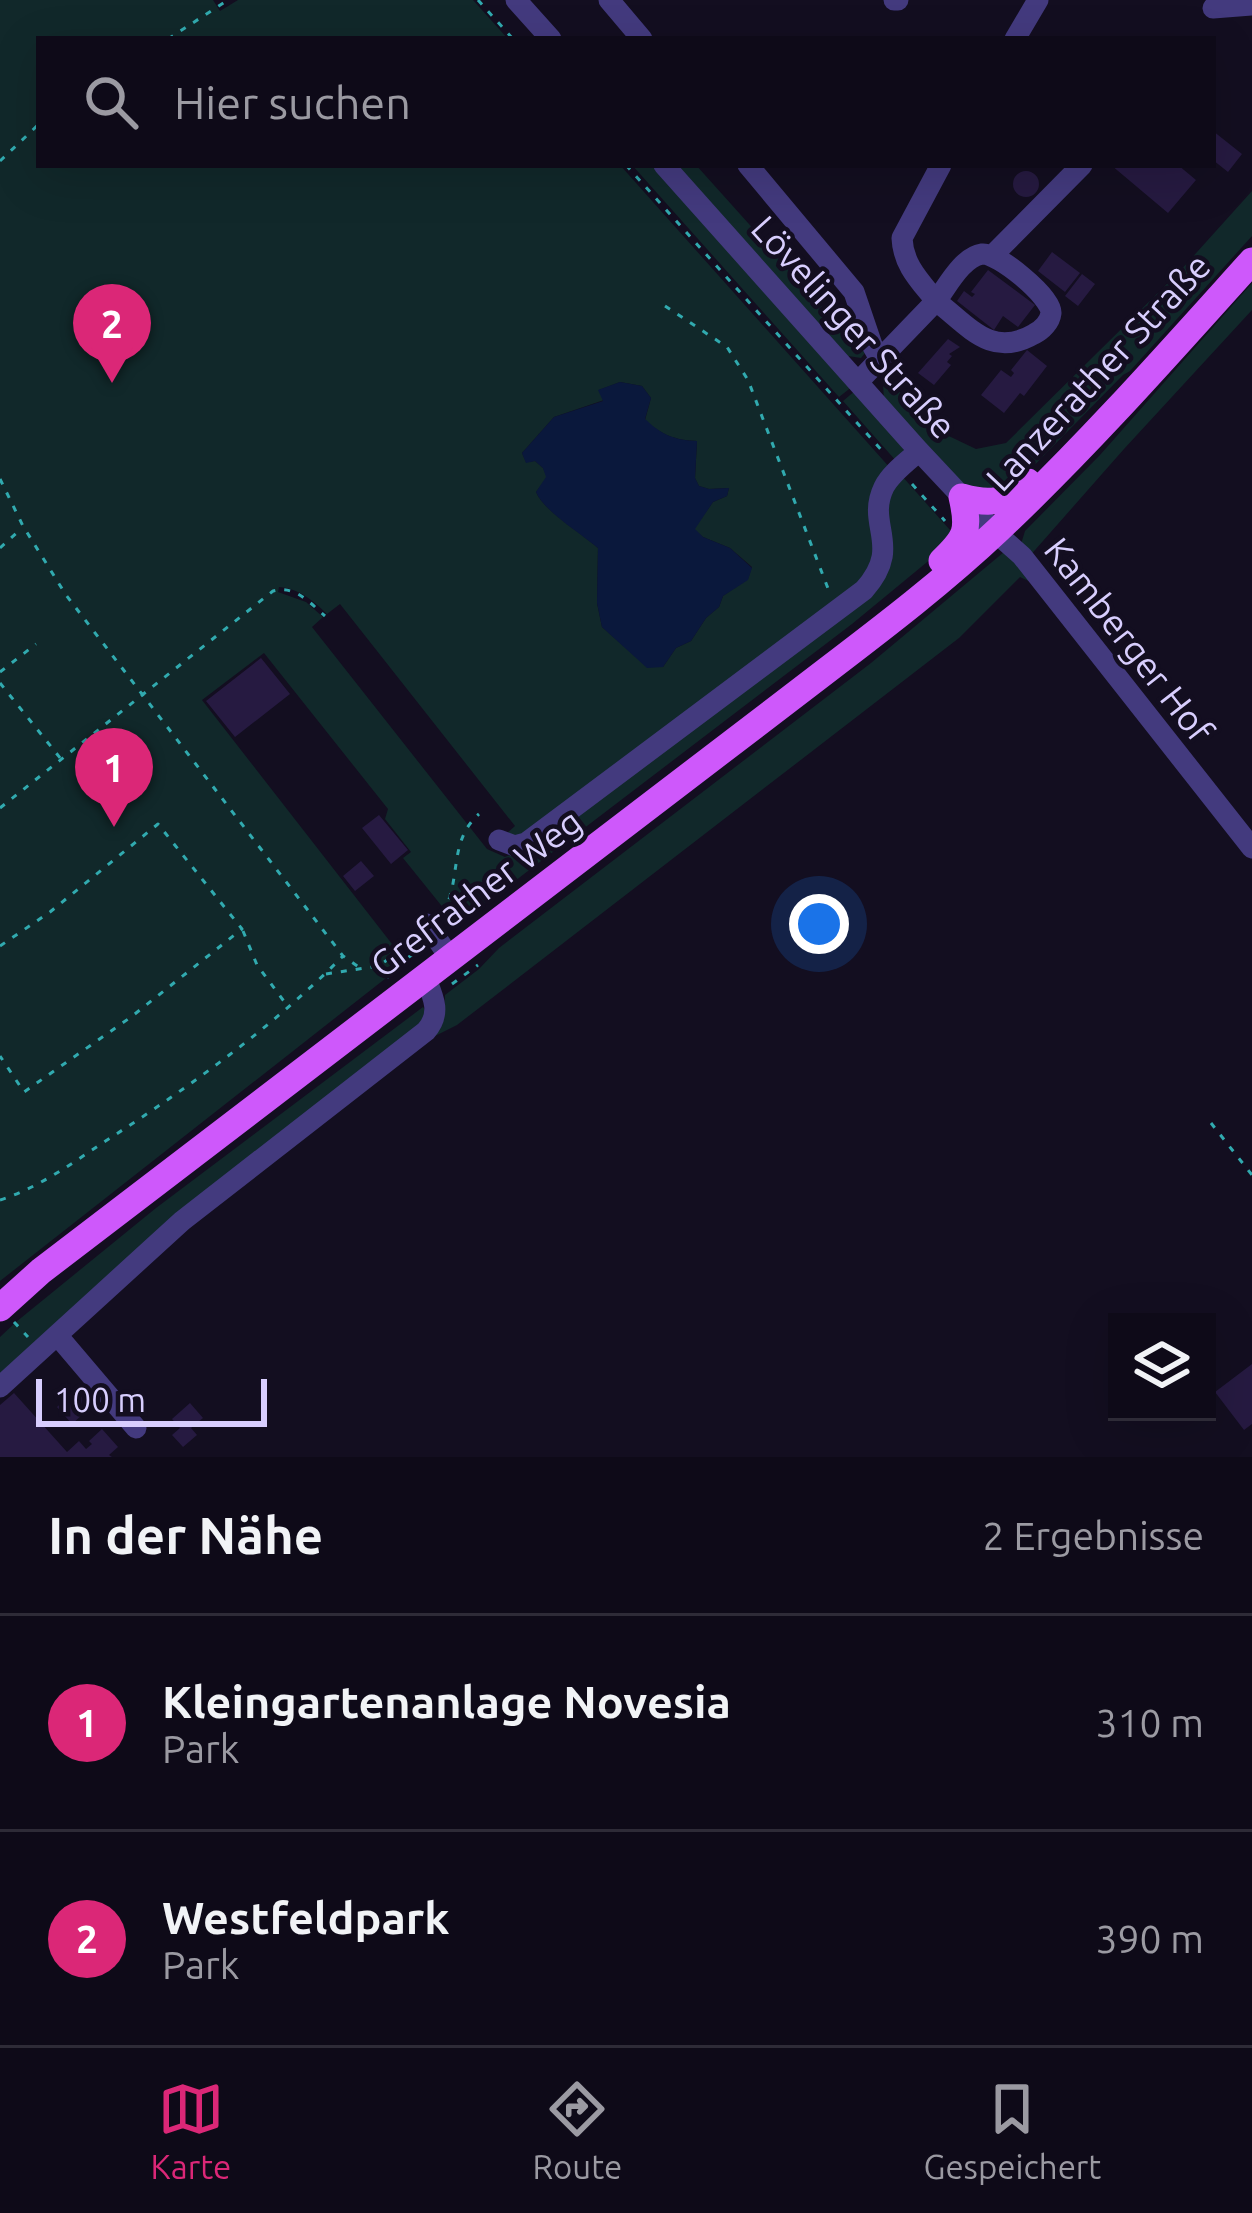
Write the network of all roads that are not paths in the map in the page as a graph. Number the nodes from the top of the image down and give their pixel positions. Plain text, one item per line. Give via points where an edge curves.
1 (516, 0) edge
2 (609, 0) edge
3 (1038, 0) edge
4 (1252, 5) edge
5 (1213, 8) dead end
6 (548, 36) edge
7 (639, 36) edge
8 (1017, 36) edge
9 (667, 168) edge
10 (751, 168) edge
11 (939, 168) edge
12 (1079, 168) edge
13 (993, 255) junction
14 (1252, 261) edge
15 (936, 302) junction
16 (880, 359) junction
17 (858, 382) junction
18 (1102, 426) junction
19 (920, 451) junction
20 (964, 506) junction
21 (996, 532) junction
22 (826, 671) junction
23 (499, 840) dead end
24 (1252, 848) edge
25 (429, 927) road end
26 (450, 958) junction
27 (425, 977) junction
28 (7, 1314) edge
29 (48, 1343) junction
30 (0, 1388) edge
31 (136, 1428) dead end

1 - 6 street
2 - 7 street
3 - 8 street
4 - 5 street
9 - 17 street, Lövelinger Straße
10 - 16 street via 854,292
11 - 15 street via 902,238 910,268
12 - 13 street
13 - 15 street via 972,258
13 - 15 street via 1049,304 1046,326 1001,345
14 - 18 main road, Lanzerather Straße
15 - 16 street
16 - 17 street
17 - 19 street, Lövelinger Straße
18 - 20 main road via 1064,445 1015,495
18 - 21 main road, Lanzerather Straße
19 - 20 street, Lövelinger Straße
19 - 23 street via 887,482 879,513 882,564 864,590 526,843
20 - 21 street, Lövelinger Straße
20 - 22 main road via 962,542 834,651
21 - 22 main road, Grefrather Weg
21 - 24 street, Kamberger Hof
22 - 26 main road, Grefrather Weg
25 - 26 street
26 - 27 main road, Grefrather Weg
27 - 28 main road, Grefrather Weg via 41,1271
27 - 29 street via 436,1011 426,1031 194,1211
29 - 30 street
29 - 31 street

